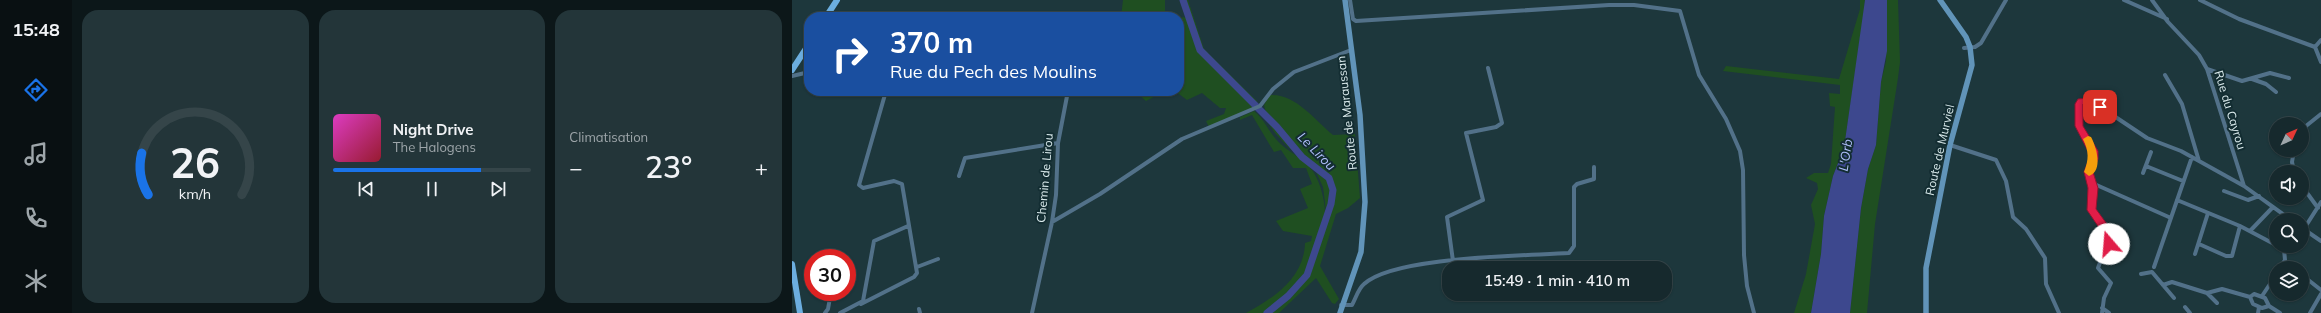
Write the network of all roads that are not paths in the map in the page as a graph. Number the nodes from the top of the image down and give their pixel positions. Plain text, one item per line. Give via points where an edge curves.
1 (1345, 0) edge
2 (1350, 0) edge
3 (1634, 0) edge
4 (1940, 0) edge
5 (2006, 0) edge
6 (2124, 0) edge
7 (2152, 0) edge
8 (2200, 0) edge
9 (836, 1) edge
10 (1634, 5) junction
11 (829, 12) edge
12 (2167, 20) junction
13 (2321, 40) edge
14 (1967, 47) junction
15 (2315, 47) junction
16 (1352, 50) junction
17 (804, 52) edge
18 (2321, 62) edge
19 (1488, 68) dead end
20 (2207, 69) junction
21 (792, 70) edge
22 (804, 73) edge
23 (2165, 75) dead end
24 (792, 76) edge
25 (2252, 78) junction
26 (2289, 78) dead end
27 (2276, 92) dead end
28 (885, 96) edge
29 (1067, 96) edge
30 (2321, 114) edge
31 (2309, 124) edge
32 (1058, 143) junction
33 (1950, 145) junction
34 (2151, 152) dead end
35 (2192, 157) junction
36 (2199, 161) junction
37 (2146, 166) junction
38 (1594, 167) dead end
39 (2143, 173) dead end
40 (959, 176) dead end
41 (2183, 181) junction
42 (2092, 183) junction
43 (2244, 186) junction
44 (2224, 191) dead end
45 (2259, 196) junction
46 (2309, 197) joint
47 (2177, 200) junction
48 (2321, 201) edge
49 (2273, 207) junction
50 (2318, 208) junction
51 (2208, 213) junction
52 (2281, 213) edge
53 (2171, 218) junction
54 (2309, 221) edge
55 (1052, 222) junction
56 (908, 226) junction
57 (2240, 226) junction
58 (2250, 231) junction
59 (2309, 234) edge
60 (2269, 241) edge
61 (2321, 241) edge
62 (2199, 244) junction
63 (2196, 254) dead end
64 (938, 259) dead end
65 (1453, 261) joint
66 (1442, 263) edge
67 (792, 264) edge
68 (917, 266) junction
69 (2154, 267) dead end
70 (2141, 274) dead end
71 (2309, 280) edge
72 (2163, 285) junction
73 (2269, 286) edge
74 (2321, 290) edge
75 (2207, 293) junction
76 (2321, 294) edge
77 (2262, 296) junction
78 (2250, 297) junction
79 (2174, 298) dead end
80 (829, 301) edge
81 (2217, 303) dead end
82 (861, 304) junction
83 (1342, 305) junction
84 (2269, 306) junction
85 (2185, 307) dead end
86 (2258, 307) junction
87 (2102, 310) edge
88 (800, 313) edge
89 (825, 313) edge
90 (840, 313) edge
91 (1032, 313) edge
92 (1337, 313) edge
93 (1340, 313) edge
94 (1754, 313) edge
95 (1926, 313) edge
96 (2059, 313) edge
97 (2110, 313) edge
98 (2190, 313) edge
99 (2258, 313) edge
100 (2280, 313) edge
101 (2310, 313) edge

1 - 16 main road, Route de Maraussan
2 - 10 street via 1353,19 1356,21
3 - 10 street
4 - 14 main road, Route de Murviel via 1962,30
5 - 14 street via 1981,43
6 - 12 street
7 - 12 street, Rue du Cayrou
8 - 15 street via 2239,19
9 - 11 main road
10 - 94 street via 1680,11 1699,75 1726,119 1740,151 1743,170 1745,263 1747,286
12 - 20 street, Rue du Cayrou via 2199,55
13 - 15 street
14 - 33 main road, Route de Murviel via 1972,65
15 - 18 street
16 - 55 street via 1294,72 1273,88 1260,106 1182,139 1100,194
16 - 83 main road, Route de Maraussan via 1364,180 1364,224 1358,261
17 - 21 main road
19 - 65 street via 1502,123 1496,127 1466,133 1483,200 1447,217
20 - 25 street via 2238,80
20 - 43 street, Rue du Cayrou
22 - 24 street
23 - 36 street via 2182,104
25 - 26 street via 2270,73
25 - 27 street
28 - 56 street via 859,185 863,188 900,182
29 - 32 street, Chemin de Lirou
30 - 31 street
32 - 40 street via 965,158
32 - 55 street, Chemin de Lirou
33 - 95 main road, Route de Murviel via 1926,268
33 - 96 street via 1996,160 2006,181 2013,218 2026,229 2045,258 2046,284
34 - 37 street
35 - 36 street
35 - 41 street
35 - 42 street via 2147,138 2093,102 2083,101 2079,104 2078,121 2093,151 2089,172
36 - 43 street
37 - 39 street
37 - 41 street
38 - 65 street via 1594,179 1576,184 1574,187 1574,246 1569,253
41 - 47 street
42 - 53 street
42 - 87 street via 2091,210 2109,238 2098,268 2111,283
43 - 45 street
44 - 45 street via 2248,200
45 - 49 street
46 - 48 street
46 - 50 street
47 - 51 street
47 - 53 street
48 - 50 street
49 - 52 street
49 - 58 street
50 - 54 street
51 - 57 street
51 - 62 street
53 - 69 street
55 - 91 street, Chemin de Lirou
56 - 68 street
56 - 82 street via 874,241
57 - 58 street
57 - 62 street via 2232,256 2226,256
58 - 60 street
59 - 61 street
62 - 63 street
64 - 68 street
66 - 83 street via 1403,268 1365,282 1352,305
67 - 88 main road
68 - 82 street via 914,277
70 - 72 street via 2152,272
71 - 74 street
72 - 75 street via 2172,282
72 - 79 street
73 - 77 street
75 - 78 street via 2222,289
75 - 81 street
76 - 101 street
77 - 78 street via 2254,294
77 - 84 street via 2269,302
78 - 86 street
80 - 89 street
82 - 90 street
83 - 92 main road, Route de Maraussan
83 - 93 main road, Route de Maraussan
84 - 86 street
84 - 100 street
85 - 98 street
86 - 99 street
87 - 97 street

